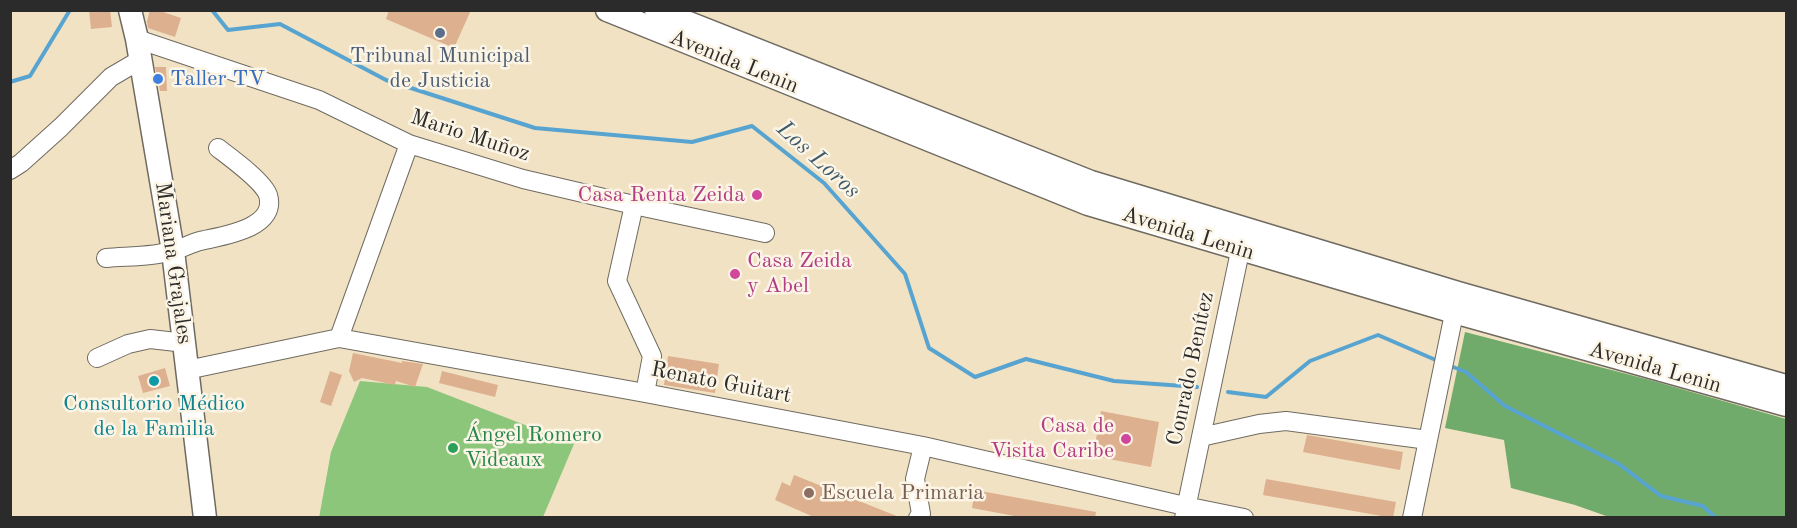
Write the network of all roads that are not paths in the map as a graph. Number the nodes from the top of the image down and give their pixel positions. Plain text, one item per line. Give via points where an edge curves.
1 (607, 10) edge
2 (131, 13) edge
3 (657, 16) edge
4 (139, 50) junction
5 (409, 144) junction
6 (219, 148) dead end
7 (10, 170) edge
8 (634, 205) junction
9 (765, 232) dead end
10 (1243, 240) junction
11 (173, 251) junction
12 (106, 258) dead end
13 (1456, 302) junction
14 (339, 338) junction
15 (185, 343) junction
16 (97, 358) dead end
17 (187, 370) junction
18 (1786, 386) edge
19 (645, 393) junction
20 (1786, 405) edge
21 (1202, 437) junction
22 (1428, 440) junction
23 (923, 447) junction
24 (1185, 512) edge
25 (921, 516) edge
26 (205, 518) edge
27 (1244, 518) edge
28 (1412, 518) edge

1 - 3 main road, Avenida Lenin
2 - 4 main road, Mariana Grajales
3 - 10 main road, Avenida Lenin
4 - 5 street, Mario Muñoz via 319,100
4 - 7 street via 61,127
4 - 11 main road, Mariana Grajales
5 - 8 street, Mario Muñoz via 523,179
5 - 14 street
6 - 11 street via 266,191 266,213 241,232
8 - 9 street, Mario Muñoz
8 - 19 street via 616,281 652,357
10 - 13 main road, Avenida Lenin
10 - 21 street, Conrado Benítez
11 - 12 street
11 - 15 main road, Mariana Grajales
13 - 18 main road, Avenida Lenin
13 - 20 main road, Avenida Lenin
13 - 22 street
14 - 17 street, Renato Guitart
14 - 19 street, Renato Guitart
15 - 16 street via 150,339
15 - 17 main road, Mariana Grajales
17 - 26 main road, Mariana Grajales
19 - 23 street, Renato Guitart
21 - 22 street via 1286,421
21 - 24 street, Conrado Benítez
22 - 28 street
23 - 24 street, Renato Guitart
23 - 25 street via 915,479
24 - 27 street, Renato Guitart

